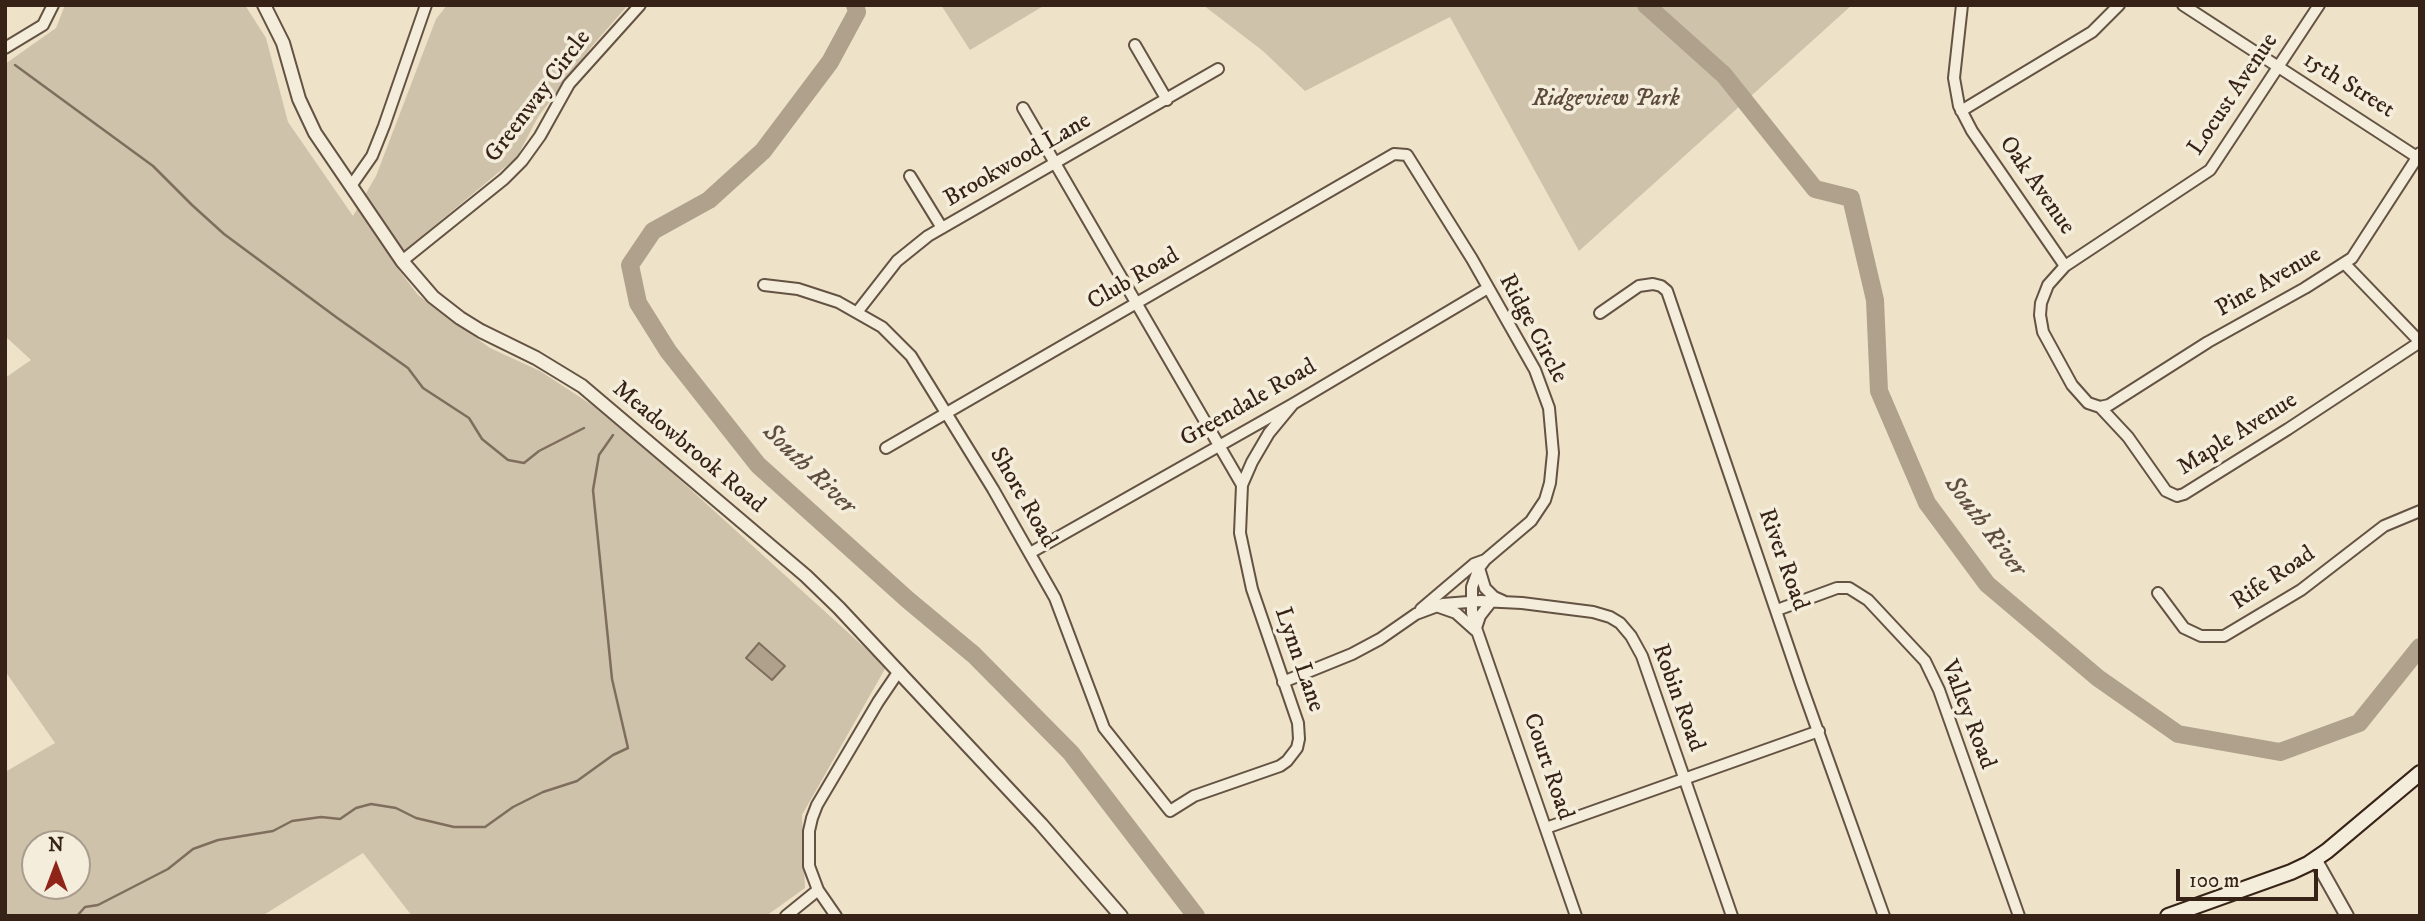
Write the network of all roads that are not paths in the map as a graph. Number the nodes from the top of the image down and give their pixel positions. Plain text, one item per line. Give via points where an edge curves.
1 (53, 5) edge
2 (264, 5) edge
3 (426, 5) edge
4 (640, 5) edge
5 (1962, 5) edge
6 (2119, 5) edge
7 (2183, 5) edge
8 (2319, 5) edge
9 (1135, 44) dead end
10 (5, 48) edge
11 (2279, 67) junction
12 (1217, 69) dead end
13 (1167, 100) junction
14 (1023, 108) dead end
15 (1961, 111) junction
16 (1405, 154) joint
17 (2419, 156) edge
18 (1055, 163) junction
19 (910, 176) dead end
20 (351, 186) junction
21 (942, 228) junction
22 (402, 261) junction
23 (2344, 264) junction
24 (2065, 265) junction
25 (764, 285) dead end
26 (1488, 288) junction
27 (1136, 303) junction
28 (858, 311) junction
29 (1600, 313) dead end
30 (2420, 342) edge
31 (1293, 404) junction
32 (2100, 407) junction
33 (948, 412) junction
34 (1219, 446) junction
35 (886, 448) dead end
36 (1242, 485) junction
37 (2420, 511) edge
38 (1030, 553) junction
39 (1482, 564) junction
40 (2158, 593) dead end
41 (1472, 602) junction
42 (1491, 602) junction
43 (1505, 603) junction
44 (1433, 606) junction
45 (1777, 610) junction
46 (1416, 614) junction
47 (1476, 630) junction
48 (899, 671) junction
49 (1283, 682) junction
50 (1819, 731) junction
51 (2420, 773) edge
52 (1684, 779) junction
53 (1170, 811) joint
54 (1546, 828) junction
55 (2315, 859) junction
56 (818, 890) junction
57 (786, 916) edge
58 (836, 916) edge
59 (1121, 916) edge
60 (1576, 916) edge
61 (1732, 916) edge
62 (1884, 916) edge
63 (2019, 916) edge
64 (2168, 916) edge
65 (2347, 916) edge

1 - 10 street via 43,25
2 - 20 street, Meadowbrook Road via 283,43 306,116
3 - 20 street via 372,156
4 - 22 street, Greenway Circle via 569,84 522,161
5 - 15 street, Oak Avenue via 1954,78
6 - 15 street via 2092,32
7 - 11 street, 15th Street
8 - 11 street, Locust Avenue
9 - 13 street
11 - 17 street, 15th Street
11 - 24 street, Locust Avenue via 2210,170
12 - 13 street, Brookwood Lane
13 - 18 street, Brookwood Lane
14 - 18 street
15 - 24 street, Oak Avenue
16 - 26 street, Ridge Circle
16 - 27 street, Club Road via 1394,154
17 - 23 street, Pine Avenue
18 - 21 street, Brookwood Lane
18 - 27 street
19 - 21 street
20 - 22 street, Meadowbrook Road
21 - 28 street, Brookwood Lane via 897,261
22 - 48 street, Meadowbrook Road via 433,297 460,318 582,386 636,430 806,576
23 - 30 street
23 - 32 street, Pine Avenue
24 - 32 street, Oak Avenue via 2053,276 2043,298 2043,332 2072,385 2088,403
25 - 28 street, Shore Road via 819,294
26 - 31 street, Greendale Road
26 - 39 street, Ridge Circle via 1543,388 1553,453 1550,483 1541,507
27 - 33 street, Club Road
27 - 34 street
28 - 33 street, Shore Road via 912,356
29 - 45 street, River Road via 1639,286 1653,284 1667,291
30 - 32 street, Maple Avenue via 2177,496 2166,491
31 - 34 street, Greendale Road
31 - 36 street, Lynn Lane via 1269,433
33 - 35 street, Club Road
33 - 38 street, Shore Road
34 - 36 street
34 - 38 street, Greendale Road
36 - 49 street, Lynn Lane via 1244,559
37 - 40 street, Rife Road via 2384,526 2301,590 2224,636 2201,636 2184,628
38 - 53 street, Shore Road via 1063,616 1104,728
39 - 41 street via 1472,587
39 - 43 street via 1485,588
39 - 46 street, Ridge Circle via 1474,564
41 - 42 street, Robin Road
41 - 44 street, Ridge Circle
41 - 47 street, Court Road
42 - 43 street, Robin Road
42 - 47 street
43 - 52 street, Robin Road via 1599,613 1624,627 1642,656
44 - 46 street, Ridge Circle
44 - 47 street via 1457,613
45 - 50 street, River Road
45 - 63 street, Valley Road via 1825,591 1849,588 1868,600 1925,661
46 - 49 street, Ridge Circle via 1371,644
47 - 54 street, Court Road
48 - 56 street via 811,818 808,853
48 - 59 street, Meadowbrook Road
49 - 53 street, Lynn Lane via 1299,729 1292,755 1280,766 1194,796
50 - 52 street
50 - 62 street, River Road
51 - 55 main road
52 - 54 street
52 - 61 street, Robin Road
54 - 60 street, Court Road
55 - 64 main road
55 - 65 street
56 - 57 street
56 - 58 street

